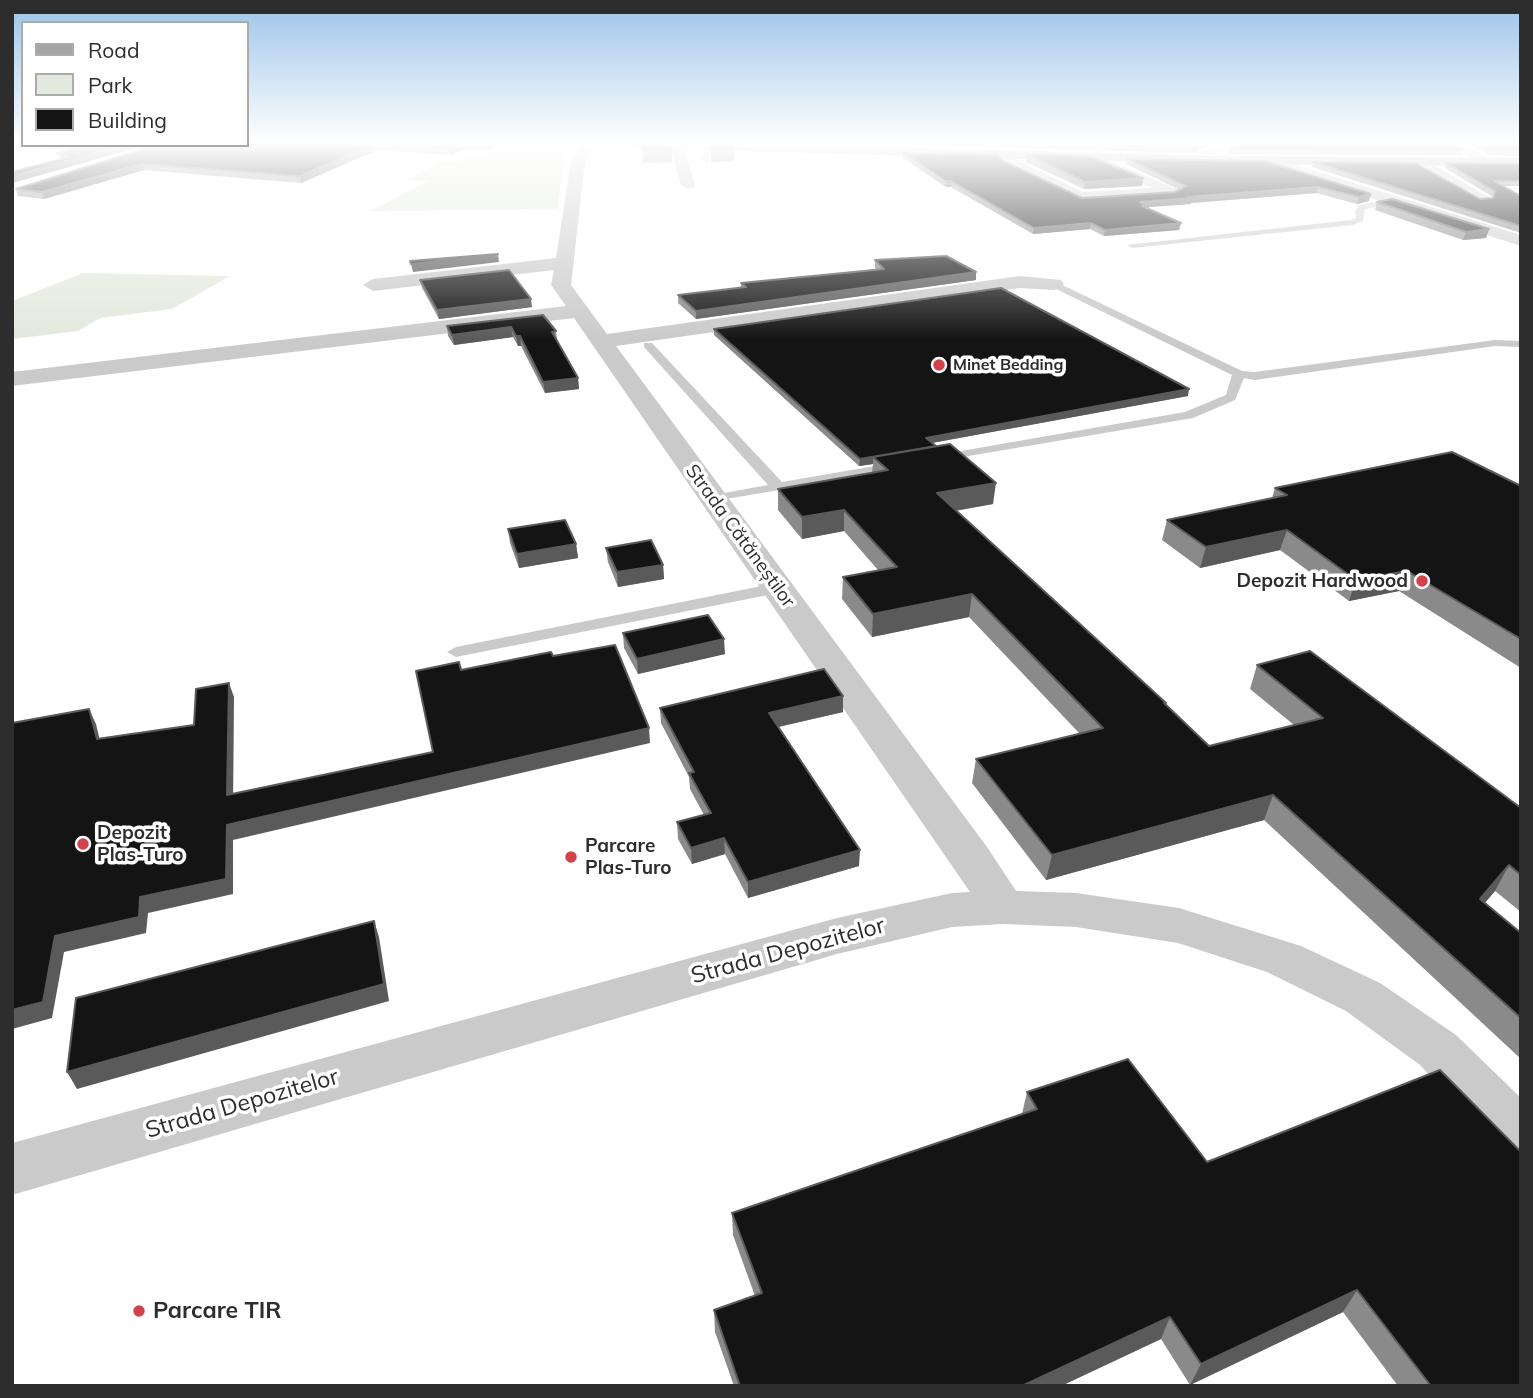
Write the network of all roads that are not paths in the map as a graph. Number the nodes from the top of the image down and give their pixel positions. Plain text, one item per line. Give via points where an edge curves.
1 (571, 209) edge
2 (1361, 209) edge
3 (1420, 209) edge
4 (1521, 241) edge
5 (1132, 245) dead end
6 (563, 263) junction
7 (1054, 284) joint
8 (373, 285) dead end
9 (578, 311) junction
10 (600, 342) junction
11 (1521, 344) edge
12 (648, 345) dead end
13 (1239, 374) junction
14 (12, 379) edge
15 (778, 487) junction
16 (713, 499) junction
17 (777, 588) junction
18 (456, 652) dead end
19 (1003, 907) junction
20 (1521, 1135) edge
21 (12, 1169) edge

1 - 6 street, Strada Cătăneștilor
2 - 5 lane via 1360,219 1352,222
3 - 4 street
6 - 8 street
6 - 9 street, Strada Cătăneștilor via 561,285
7 - 10 street via 1020,282
7 - 13 lane
9 - 10 street, Strada Cătăneștilor
9 - 14 street
10 - 16 street, Strada Cătăneștilor
11 - 13 lane via 1495,343 1269,376
12 - 15 lane
13 - 15 lane via 1231,397 1188,415
15 - 16 lane
16 - 17 street, Strada Cătăneștilor
17 - 18 lane
17 - 19 street, Strada Cătăneștilor
19 - 20 street, Strada Depozitelor via 1076,910 1168,924 1284,959 1363,997 1437,1050
19 - 21 street, Strada Depozitelor via 952,910 837,936

